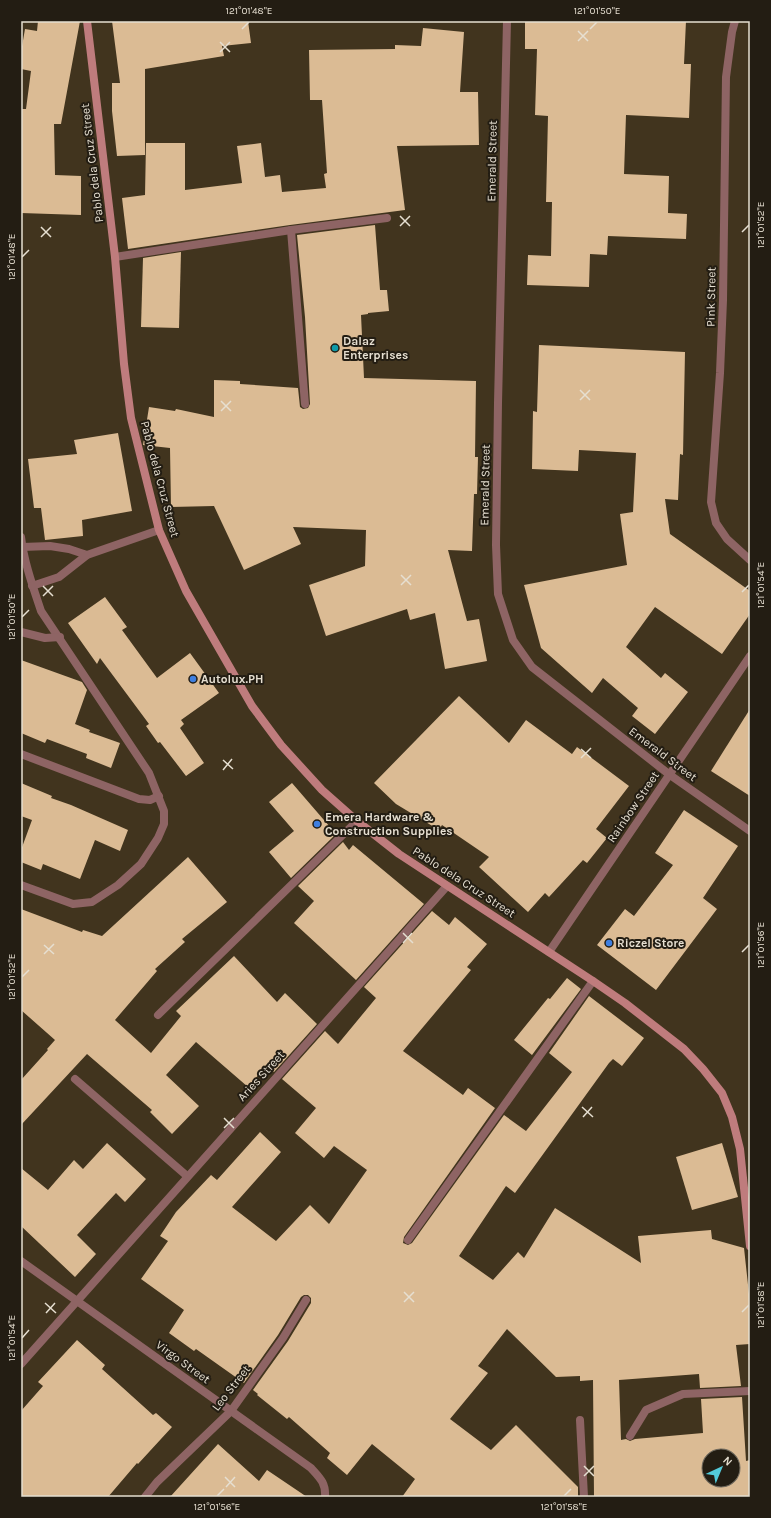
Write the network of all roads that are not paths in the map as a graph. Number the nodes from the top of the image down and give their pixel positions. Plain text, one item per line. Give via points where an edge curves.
1 (87, 21) edge
2 (506, 21) edge
3 (735, 21) edge
4 (387, 218) dead end
5 (291, 230) junction
6 (115, 257) junction
7 (305, 404) dead end
8 (159, 530) junction
9 (21, 537) edge
10 (22, 547) junction
11 (87, 555) junction
12 (750, 560) edge
13 (32, 586) junction
14 (21, 632) edge
15 (60, 637) junction
16 (750, 656) edge
17 (21, 754) edge
18 (670, 775) junction
19 (159, 796) junction
20 (357, 821) junction
21 (750, 831) edge
22 (21, 885) edge
23 (447, 886) junction
24 (549, 952) junction
25 (593, 981) junction
26 (158, 1014) dead end
27 (75, 1079) dead end
28 (187, 1176) junction
29 (749, 1223) edge
30 (408, 1240) dead end
31 (750, 1246) edge
32 (21, 1261) edge
33 (306, 1300) dead end
34 (78, 1301) junction
35 (21, 1364) edge
36 (750, 1391) edge
37 (231, 1411) junction
38 (580, 1420) dead end
39 (630, 1436) dead end
40 (145, 1497) edge
41 (325, 1497) edge
42 (584, 1497) edge

1 - 6 street, Pablo dela Cruz Street
2 - 18 street, Emerald Street via 496,545 498,594 513,640 532,666
3 - 12 street, Pink Street via 726,77 723,300 711,502 716,523 726,539
4 - 5 street
5 - 6 street
5 - 7 street
6 - 8 street, Pablo dela Cruz Street via 131,418
8 - 11 street
8 - 20 street, Pablo dela Cruz Street via 186,591 252,706 281,745 322,790
9 - 10 street
10 - 11 street via 69,548
10 - 13 street
11 - 13 street via 59,577
13 - 15 street via 42,611
14 - 15 street via 45,638
15 - 19 street via 149,773
16 - 18 street, Rainbow Street
17 - 19 street via 139,800 150,800
18 - 21 street, Emerald Street
18 - 24 street, Rainbow Street
19 - 22 street via 164,811 164,824 158,838 141,864 118,885 92,902 73,904
20 - 23 street, Pablo dela Cruz Street via 399,854
20 - 26 street
23 - 24 street, Pablo dela Cruz Street
23 - 28 street, Aries Street
24 - 25 street, Pablo dela Cruz Street
25 - 29 street, Pablo dela Cruz Street via 658,1027 684,1049 722,1093 732,1117 740,1149
25 - 30 street
27 - 28 street
28 - 34 street, Aries Street
29 - 31 street, Pablo dela Cruz Street
32 - 34 street, Virgo Street
33 - 37 street, Leo Street via 283,1338
34 - 35 street, Aries Street
34 - 37 street, Virgo Street
36 - 39 street via 683,1394 646,1410
37 - 40 street, Leo Street via 157,1482
37 - 41 street, Virgo Street via 311,1468 325,1488
38 - 42 street

